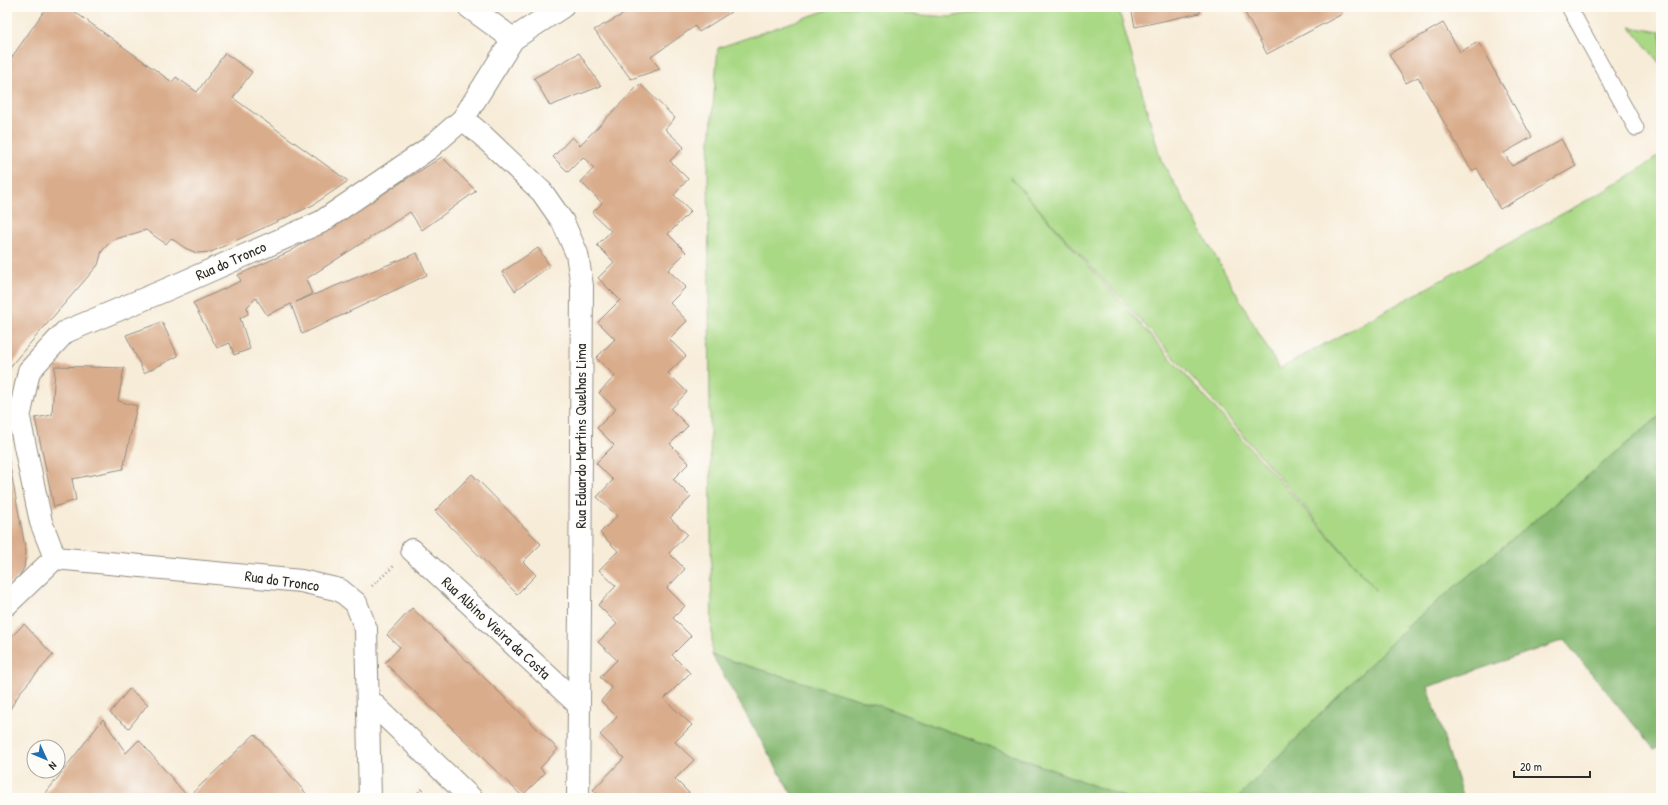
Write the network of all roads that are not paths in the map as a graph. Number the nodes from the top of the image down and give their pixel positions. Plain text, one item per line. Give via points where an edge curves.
1 (469, 7) edge
2 (562, 7) edge
3 (1569, 7) edge
4 (513, 39) junction
5 (463, 119) junction
6 (1636, 128) dead end
7 (412, 550) road end
8 (55, 558) junction
9 (7, 604) edge
10 (369, 700) junction
11 (579, 705) junction
12 (370, 798) edge
13 (472, 798) edge
14 (578, 798) edge

1 - 4 street
2 - 4 street, Rua do Tronco
3 - 6 lane
4 - 5 street, Rua do Tronco
5 - 8 street, Rua do Tronco via 428,149 321,222 64,332 29,371 19,418 41,522
5 - 11 street, Rua Eduardo Martins Quelhas Lima via 542,192 563,222 577,254 582,286
7 - 11 street, Rua Albino Vieira da Costa
8 - 9 street
8 - 10 street, Rua do Tronco via 301,580 340,590 356,602 366,629
10 - 12 street
10 - 13 street
11 - 14 street, Rua Eduardo Martins Quelhas Lima

